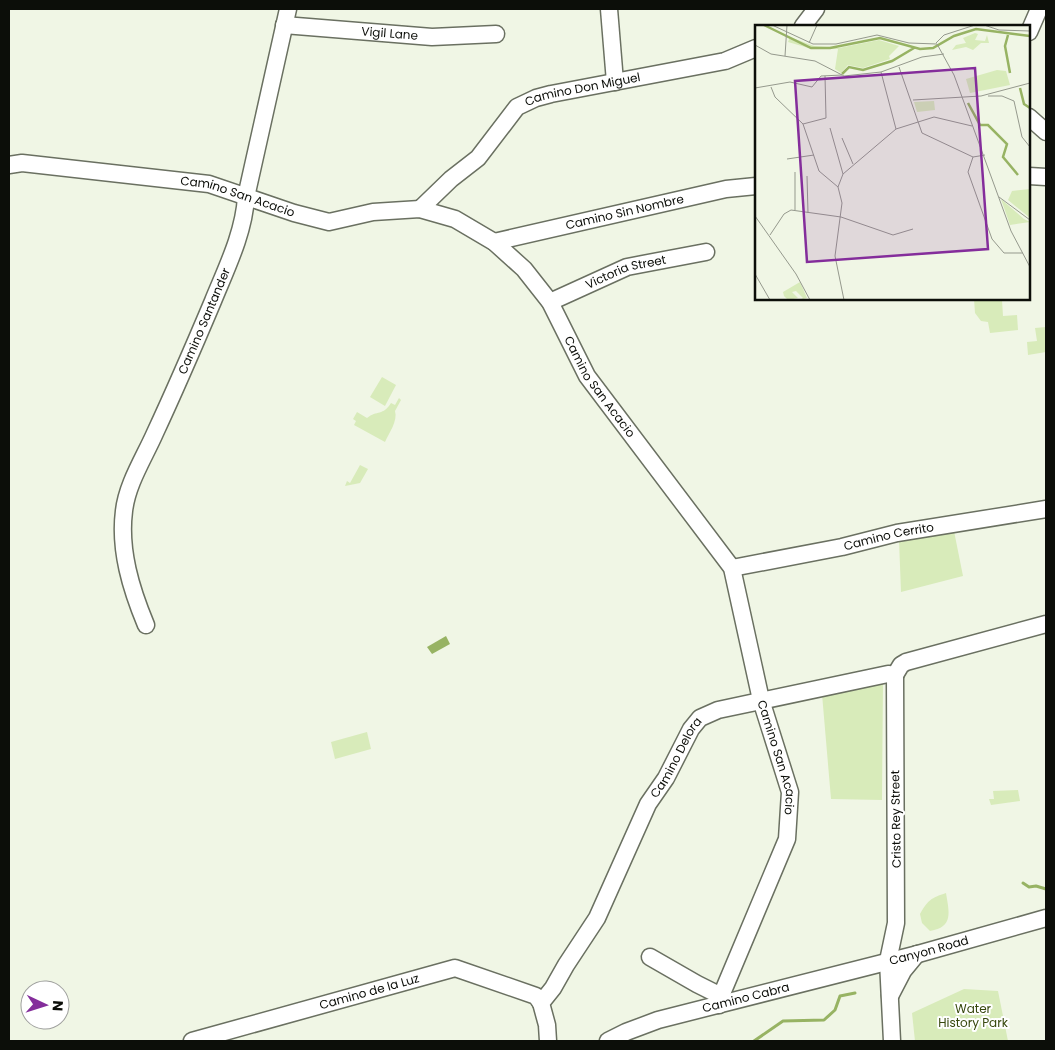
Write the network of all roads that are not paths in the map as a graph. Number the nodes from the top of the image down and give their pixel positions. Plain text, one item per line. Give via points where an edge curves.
1 (288, 9) edge
2 (609, 9) edge
3 (816, 9) edge
4 (1039, 9) edge
5 (284, 25) junction
6 (804, 25) edge
7 (1030, 30) edge
8 (496, 34) dead end
9 (755, 48) edge
10 (615, 82) junction
11 (1030, 118) edge
12 (1046, 132) edge
13 (9, 165) edge
14 (1030, 176) edge
15 (1046, 177) edge
16 (755, 186) edge
17 (246, 197) junction
18 (420, 208) junction
19 (494, 242) junction
20 (706, 252) dead end
21 (550, 302) junction
22 (1046, 510) edge
23 (732, 568) junction
24 (1046, 624) edge
25 (146, 625) dead end
26 (895, 675) junction
27 (761, 700) junction
28 (1046, 918) edge
29 (917, 954) junction
30 (650, 957) dead end
31 (888, 961) junction
32 (889, 998) junction
33 (720, 1001) junction
34 (541, 1003) junction
35 (192, 1041) edge
36 (548, 1041) edge
37 (608, 1041) edge
38 (892, 1041) edge

1 - 5 street, Camino Santander
2 - 10 street
3 - 6 street
4 - 7 street
5 - 8 street, Vigil Lane via 432,37
5 - 17 street, Camino Santander
9 - 10 street, Camino Don Miguel via 725,61
10 - 18 street, Camino Don Miguel via 524,102 478,158
11 - 12 street
13 - 17 street, Camino San Acacio via 22,163 210,184
14 - 15 street
16 - 19 street, Camino Sin Nombre
17 - 18 street, Camino San Acacio via 330,222 373,212
17 - 25 street, Camino Santander via 245,211 220,282 130,488 124,509 123,546 134,594
18 - 19 street, Camino San Acacio via 455,219
19 - 21 street, Camino San Acacio via 524,269
20 - 21 street, Victoria Street via 627,267
21 - 23 street, Camino San Acacio via 587,376
22 - 23 street, Camino Cerrito via 897,533
23 - 27 street, Camino San Acacio
24 - 26 street via 906,662
26 - 27 street, Camino Delora
26 - 31 street, Cristo Rey Street via 896,923
27 - 33 street, Camino San Acacio via 790,792 787,839
27 - 34 street, Camino Delora via 707,713 696,722 648,804 597,918
28 - 29 street, Canyon Road
29 - 31 street, Canyon Road
29 - 32 street via 903,971
30 - 33 street
31 - 32 street, Canyon Road
31 - 33 street, Camino Cabra
32 - 38 street, Canyon Road
33 - 37 street, Camino Cabra via 658,1020
34 - 35 street, Camino de la Luz via 536,996 455,968
34 - 36 street

